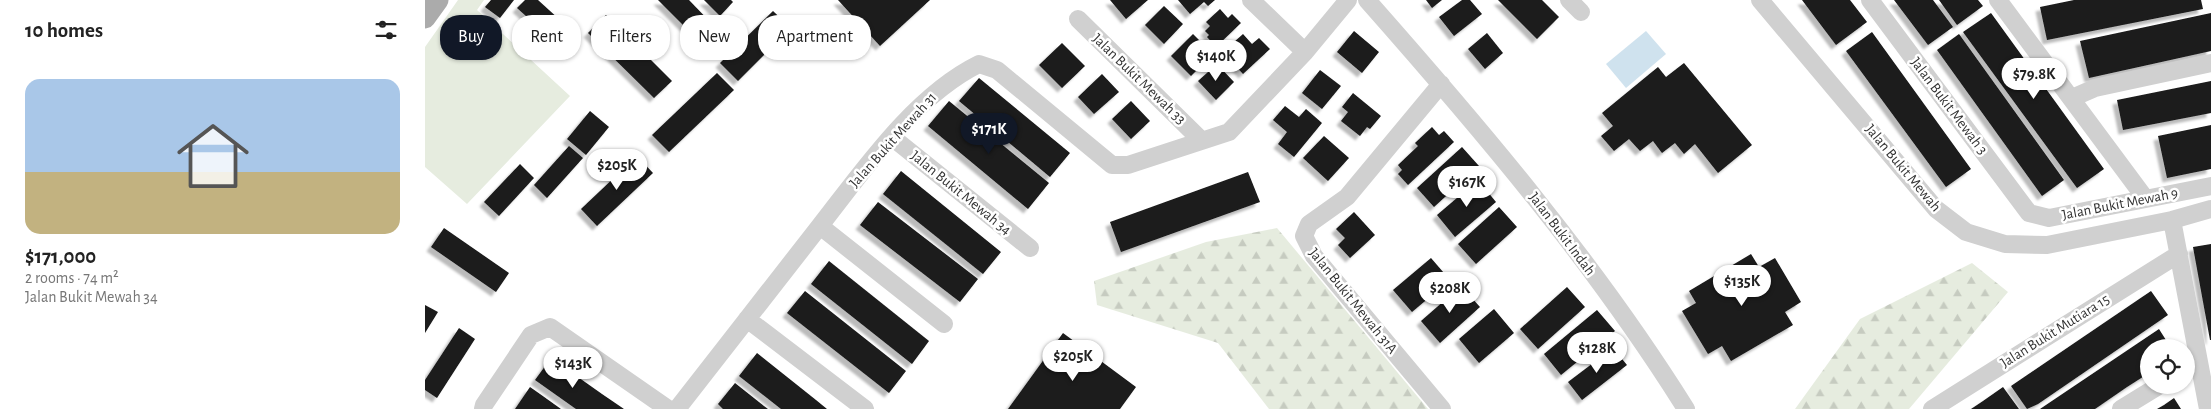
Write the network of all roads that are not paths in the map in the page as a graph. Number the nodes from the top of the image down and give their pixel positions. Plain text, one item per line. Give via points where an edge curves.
1 (438, 0) edge
2 (1251, 0) edge
3 (1348, 0) edge
4 (1367, 0) edge
5 (1760, 0) edge
6 (1870, 0) edge
7 (2000, 0) edge
8 (425, 18) edge
9 (1078, 19) dead end
10 (1305, 52) junction
11 (2211, 63) edge
12 (1441, 84) junction
13 (2072, 98) junction
14 (893, 138) junction
15 (1201, 140) junction
16 (2211, 186) edge
17 (2145, 198) junction
18 (2211, 209) edge
19 (2029, 213) joint
20 (2172, 220) junction
21 (820, 226) junction
22 (1030, 248) dead end
23 (2179, 254) junction
24 (747, 319) junction
25 (944, 324) dead end
26 (2189, 339) edge
27 (2195, 374) edge
28 (2145, 394) edge
29 (483, 409) edge
30 (668, 409) edge
31 (677, 409) edge
32 (865, 409) edge
33 (1442, 409) edge
34 (1686, 409) edge
35 (1932, 409) edge
36 (2121, 409) edge
37 (2208, 409) edge

1 - 8 main road
2 - 10 street
3 - 10 street, Jalan Bukit Mewah 31
4 - 12 street, Jalan Bukit Indah
5 - 20 street, Jalan Bukit Mewah via 1936,209 1965,232 2005,244 2047,245
6 - 19 street, Jalan Bukit Mewah 3
7 - 13 street
9 - 15 street, Jalan Bukit Mewah 33
10 - 15 street, Jalan Bukit Mewah 31 via 1229,132
11 - 13 street via 2095,88
12 - 33 street, Jalan Bukit Mewah 31A via 1347,198 1309,224 1303,236 1314,256
12 - 34 street, Jalan Bukit Indah via 1629,322
13 - 17 street
14 - 15 street, Jalan Bukit Mewah 31 via 929,96 979,64 997,70 1112,165 1129,165
14 - 21 street, Jalan Bukit Mewah 31
14 - 22 street, Jalan Bukit Mewah 34
16 - 17 street, Jalan Bukit Mewah 9
17 - 19 street, Jalan Bukit Mewah 9 via 2049,218
18 - 20 street, Jalan Bukit Mewah
20 - 23 street
21 - 24 street, Jalan Bukit Mewah 31
21 - 25 street
23 - 26 street
23 - 35 street, Jalan Bukit Mutiara 15
24 - 31 street, Jalan Bukit Mewah 31
24 - 32 street
27 - 37 street
28 - 36 street
29 - 30 street via 531,335 550,326

